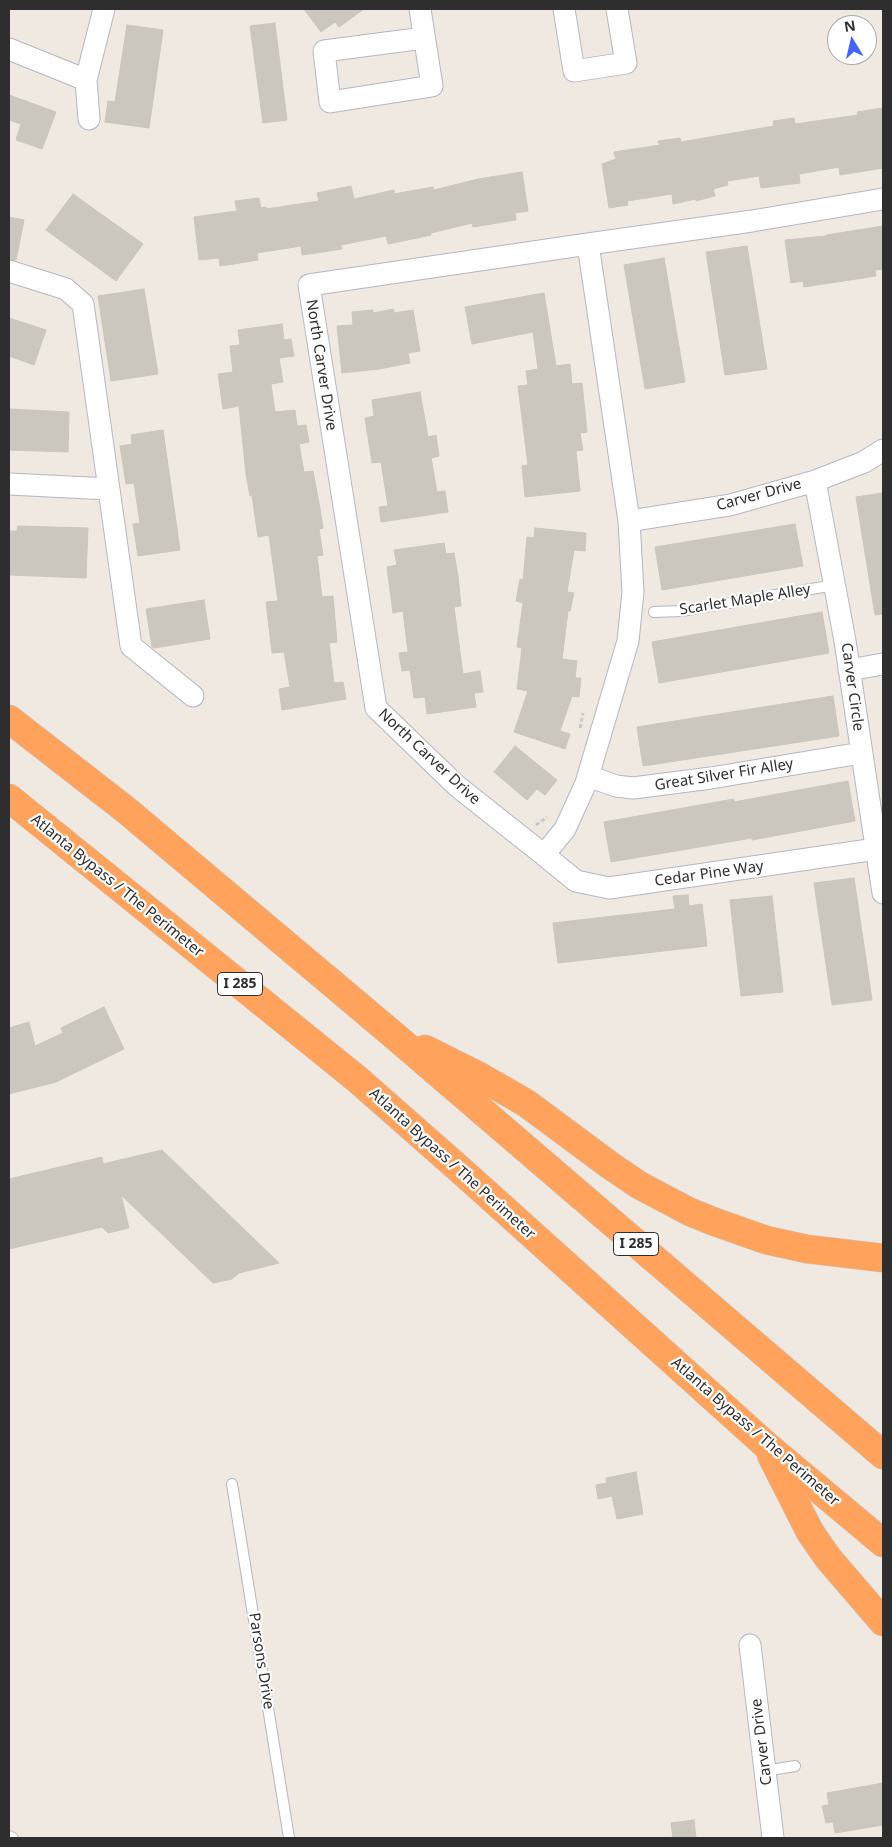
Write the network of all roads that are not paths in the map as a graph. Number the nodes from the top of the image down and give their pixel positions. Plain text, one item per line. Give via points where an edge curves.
1 (104, 9) edge
2 (420, 9) edge
3 (564, 9) edge
4 (617, 9) edge
5 (424, 38) junction
6 (9, 49) edge
7 (86, 80) junction
8 (90, 118) dead end
9 (883, 200) edge
10 (588, 244) junction
11 (9, 271) edge
12 (883, 450) edge
13 (815, 481) junction
14 (9, 484) edge
15 (109, 489) junction
16 (629, 521) junction
17 (834, 585) junction
18 (654, 612) dead end
19 (883, 664) edge
20 (849, 670) junction
21 (193, 696) dead end
22 (9, 719) edge
23 (861, 753) junction
24 (588, 776) junction
25 (9, 798) edge
26 (880, 848) edge
27 (544, 855) junction
28 (883, 893) edge
29 (390, 1032) junction
30 (883, 1258) edge
31 (766, 1445) junction
32 (883, 1455) edge
33 (232, 1484) dead end
34 (883, 1543) edge
35 (883, 1622) edge
36 (750, 1645) dead end
37 (795, 1766) dead end
38 (765, 1771) junction
39 (9, 1836) edge
40 (13, 1838) edge
41 (289, 1838) edge
42 (773, 1838) edge

1 - 7 street
2 - 5 street
3 - 4 street via 574,71 626,63
5 - 5 street via 324,51 330,102 432,86
6 - 7 street
7 - 8 street
9 - 10 street
10 - 16 street
10 - 27 street, North Carver Drive via 308,285 376,708 457,786
11 - 15 street via 66,289 83,304
12 - 13 street, Carver Drive via 864,462
13 - 16 street, Carver Drive via 730,505
13 - 17 street, Carver Circle
14 - 15 street
15 - 21 street via 131,646
16 - 24 street via 633,592 628,641
17 - 18 lane, Scarlet Maple Alley via 681,611
17 - 20 street, Carver Circle
19 - 20 street
20 - 23 street, Carver Circle
22 - 29 highway, I 285 via 126,810
23 - 24 street, Great Silver Fir Alley via 643,787 616,786
23 - 26 street, Carver Circle
24 - 27 street via 566,829
25 - 31 highway, Atlanta Bypass / The Perimeter / I 285 via 357,1080
26 - 27 street, Cedar Pine Way via 609,888 576,881
26 - 28 street, Carver Circle
29 - 30 highway via 526,1103 639,1185 690,1212 766,1240 842,1255
29 - 32 highway, I 285
31 - 34 highway, Atlanta Bypass / The Perimeter / I 285
31 - 35 highway via 810,1532
33 - 41 lane, Parsons Drive
36 - 38 street, Carver Drive
37 - 38 lane
38 - 42 street, Carver Drive
39 - 40 lane

